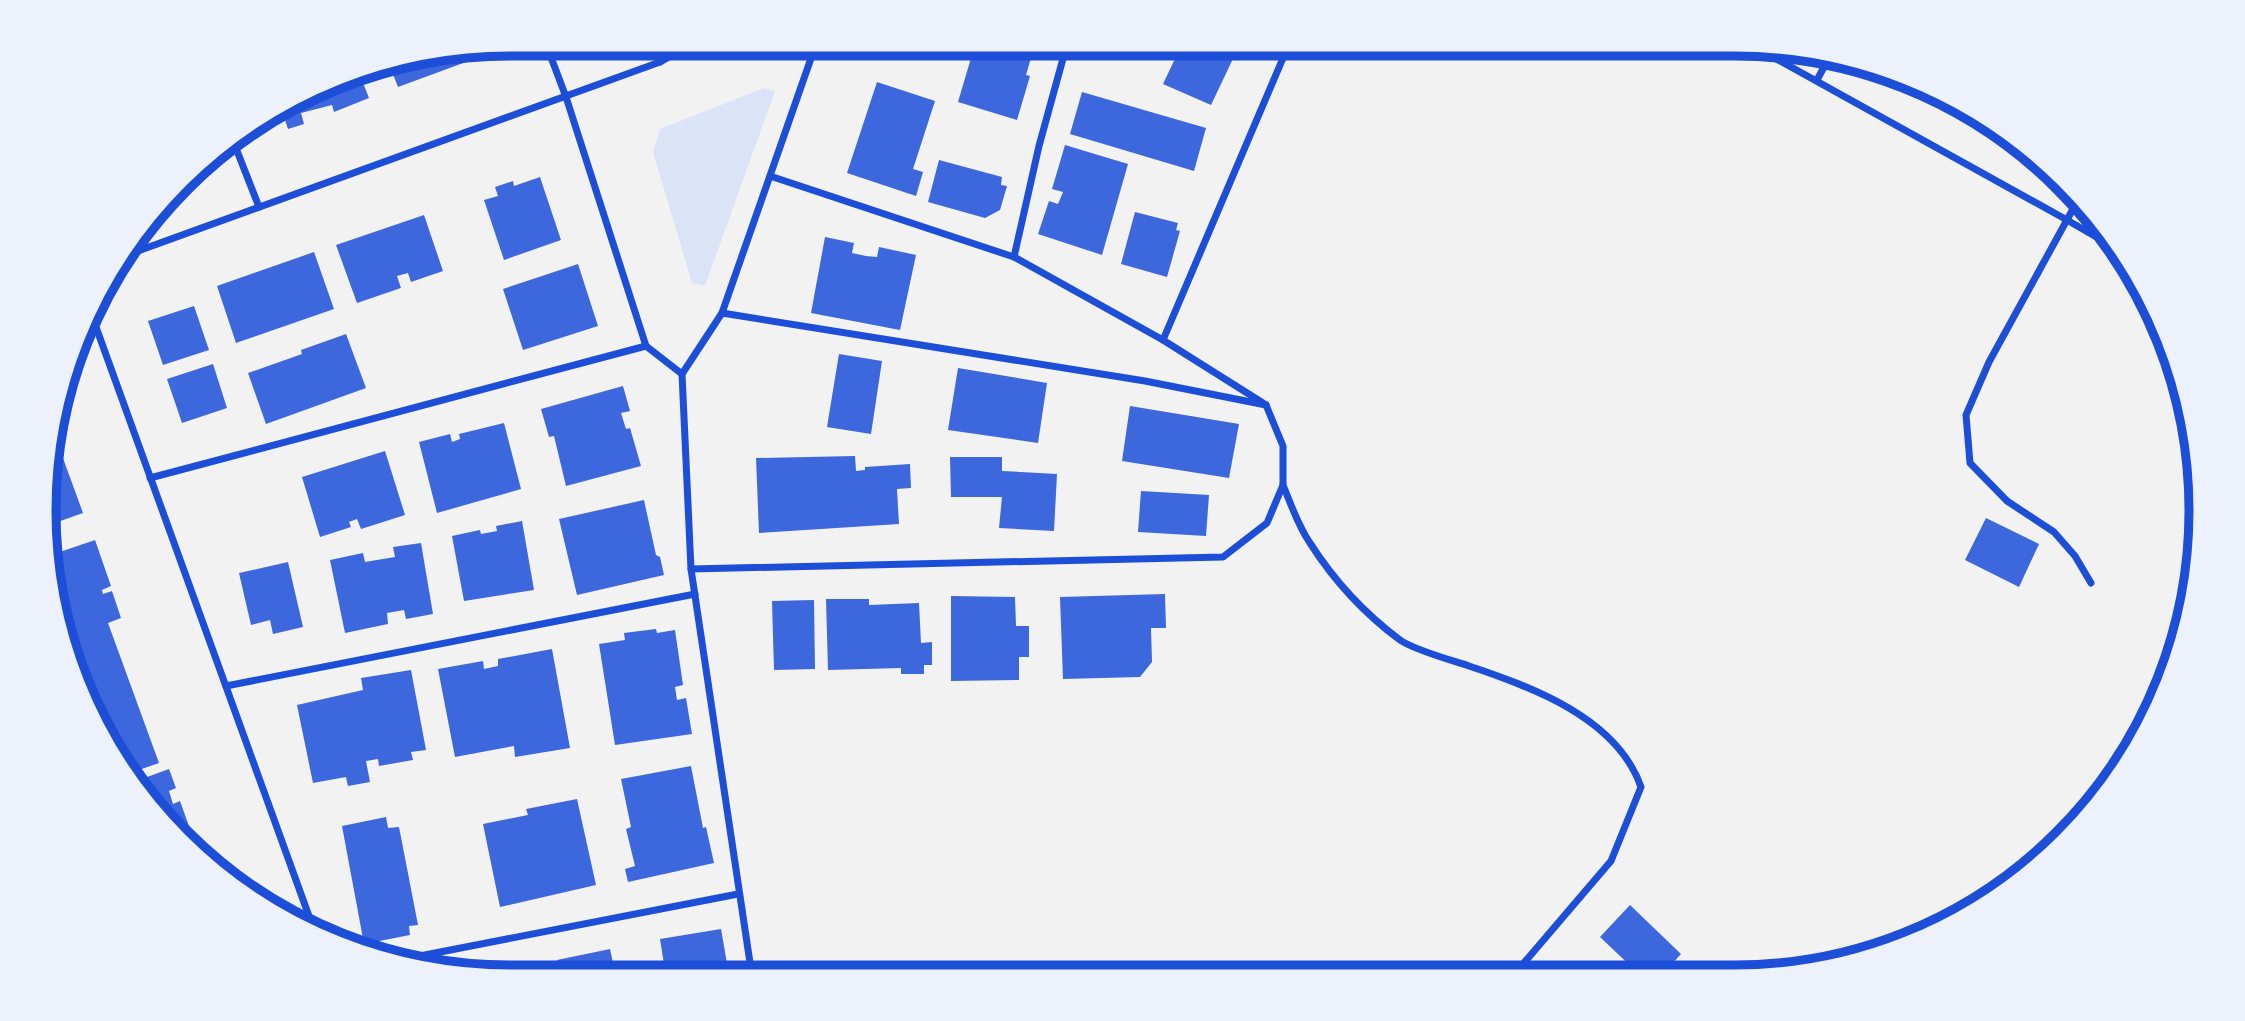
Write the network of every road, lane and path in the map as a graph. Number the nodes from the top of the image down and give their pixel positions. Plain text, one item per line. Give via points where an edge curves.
1 (551, 56) edge
2 (659, 56) edge
3 (671, 56) edge
4 (812, 56) edge
5 (1064, 56) edge
6 (1284, 56) edge
7 (1776, 58) edge
8 (660, 62) junction
9 (1825, 65) edge
10 (1817, 80) junction
11 (566, 97) junction
12 (236, 149) edge
13 (770, 176) junction
14 (259, 207) junction
15 (2073, 208) edge
16 (2067, 220) junction
17 (2098, 238) edge
18 (138, 251) edge
19 (1014, 257) junction
20 (722, 313) junction
21 (96, 326) edge
22 (1163, 340) junction
23 (646, 346) junction
24 (682, 374) junction
25 (1266, 405) junction
26 (150, 478) junction
27 (1283, 485) junction
28 (691, 569) junction
29 (2091, 583) dead end
30 (695, 594) junction
31 (226, 686) junction
32 (738, 894) junction
33 (310, 918) edge
34 (421, 956) edge
35 (750, 965) edge
36 (1522, 965) edge

1 - 11 street
2 - 8 street
3 - 8 street
4 - 13 street
5 - 19 street
6 - 22 street
7 - 10 street
8 - 11 street
9 - 10 street
10 - 16 street
11 - 14 street
11 - 23 street
12 - 14 street
13 - 19 street
13 - 20 street
14 - 18 street
15 - 16 street
16 - 17 street
16 - 29 street via 1989,362 1966,415 1970,463 2007,501 2054,532
19 - 22 street
20 - 24 street
20 - 25 street
21 - 26 street
22 - 25 street
23 - 24 street
23 - 26 street
24 - 28 street
25 - 27 street via 1283,446
26 - 31 street
27 - 28 street via 1267,523 1223,557
27 - 36 street via 1308,541 1339,582 1402,641 1509,680 1573,711 1613,741 1635,770 1641,787 1611,861
28 - 30 street
30 - 31 street
30 - 32 street
31 - 33 street
32 - 34 street
32 - 35 street

